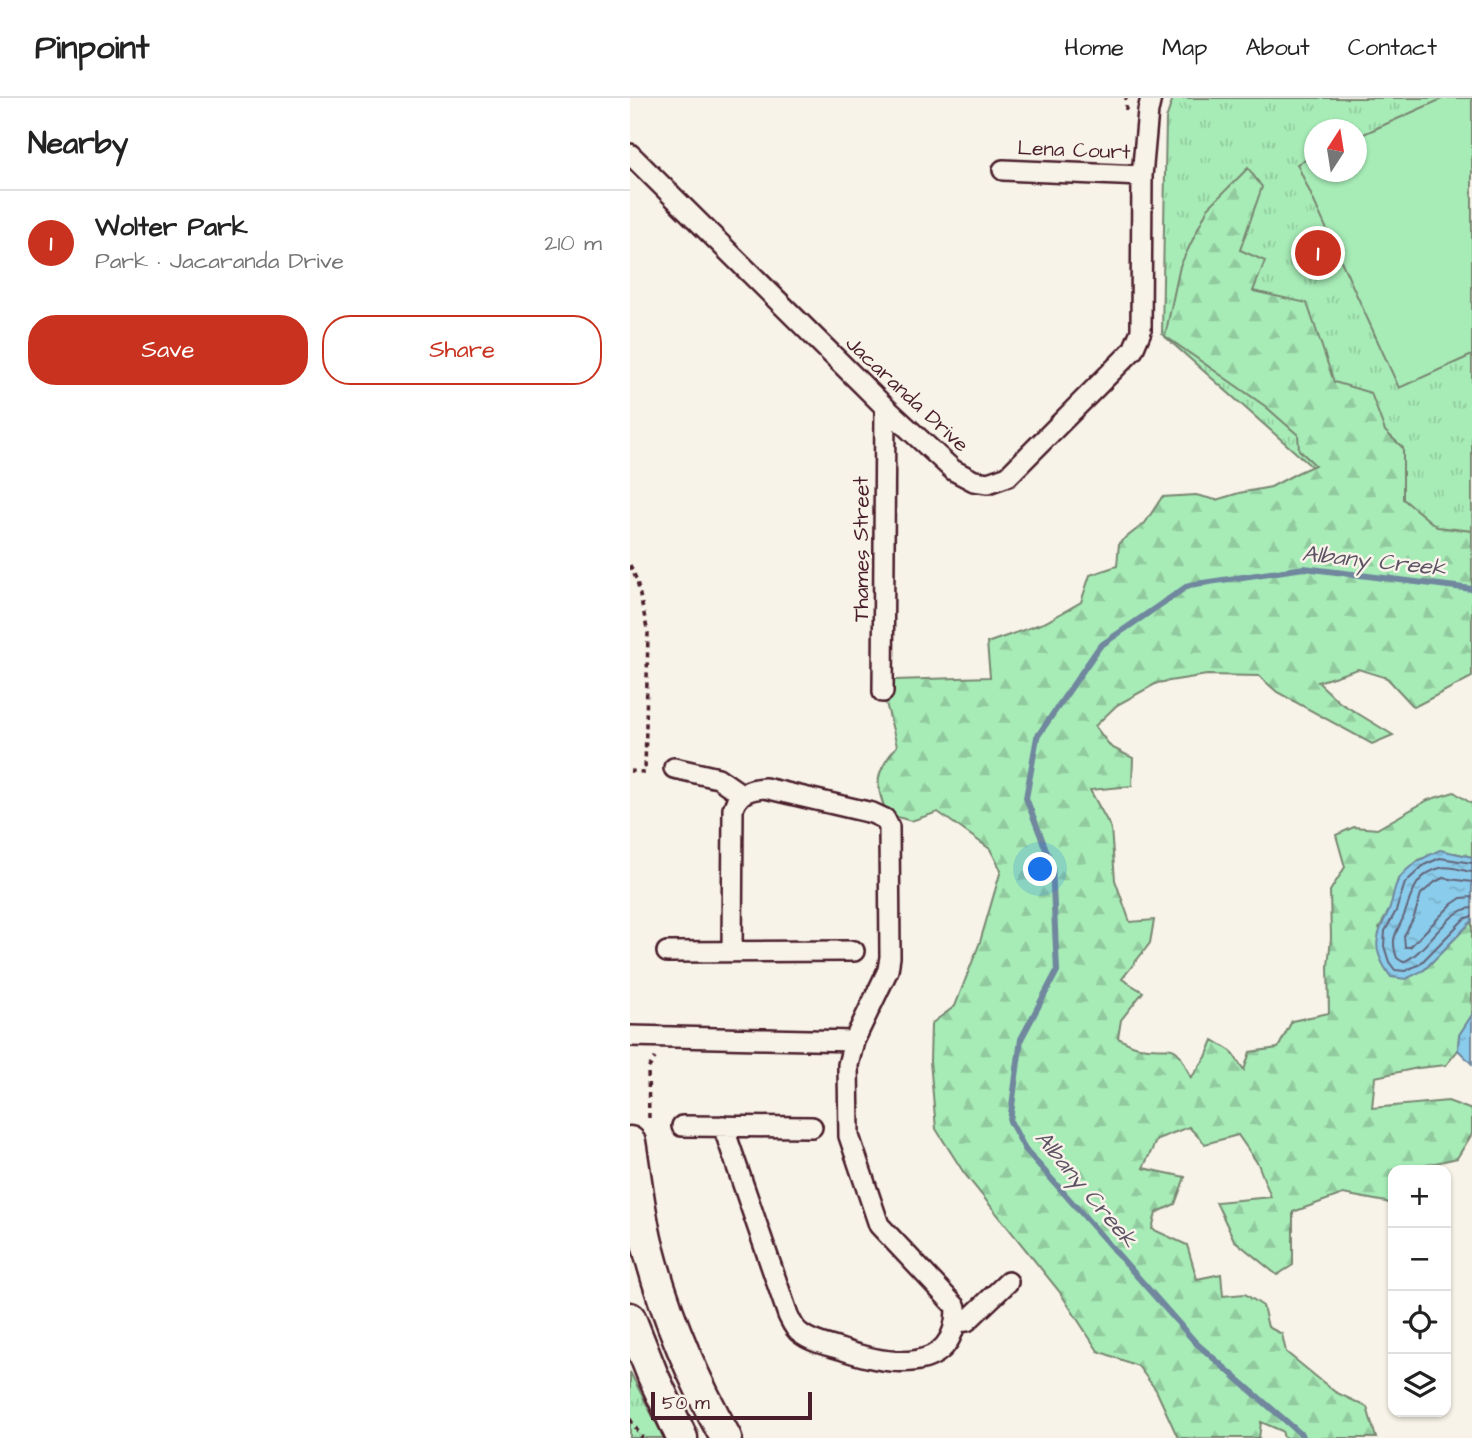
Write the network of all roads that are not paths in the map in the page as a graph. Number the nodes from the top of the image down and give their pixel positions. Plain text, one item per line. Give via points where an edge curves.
1 (1151, 98) edge
2 (630, 154) edge
3 (1003, 170) dead end
4 (1142, 176) junction
5 (885, 408) junction
6 (883, 692) dead end
7 (674, 768) dead end
8 (741, 794) junction
9 (854, 951) dead end
10 (667, 952) dead end
11 (732, 952) junction
12 (630, 1036) edge
13 (854, 1041) junction
14 (682, 1126) dead end
15 (723, 1126) junction
16 (812, 1127) dead end
17 (630, 1142) edge
18 (1008, 1282) dead end
19 (665, 1301) junction
20 (630, 1317) edge
21 (957, 1322) junction
22 (682, 1438) edge
23 (726, 1438) edge

1 - 4 street, Jacaranda Drive
2 - 5 street, Jacaranda Drive
3 - 4 street, Lena Court
4 - 5 street, Jacaranda Drive via 1141,331 1133,350 1008,476 981,482 953,470
5 - 6 street, Thames Street
7 - 8 street via 718,778
8 - 11 street via 733,809
8 - 13 street via 765,788 872,813 885,819 889,827 888,971
9 - 11 street
10 - 11 street
12 - 13 street
13 - 21 street via 848,1065 849,1136 879,1225 956,1307
14 - 15 street
15 - 16 street
15 - 21 street via 797,1331 871,1359 910,1362 933,1356 952,1336
17 - 19 main road via 647,1241
18 - 21 street via 967,1321
19 - 20 main road
19 - 23 main road
20 - 22 main road

